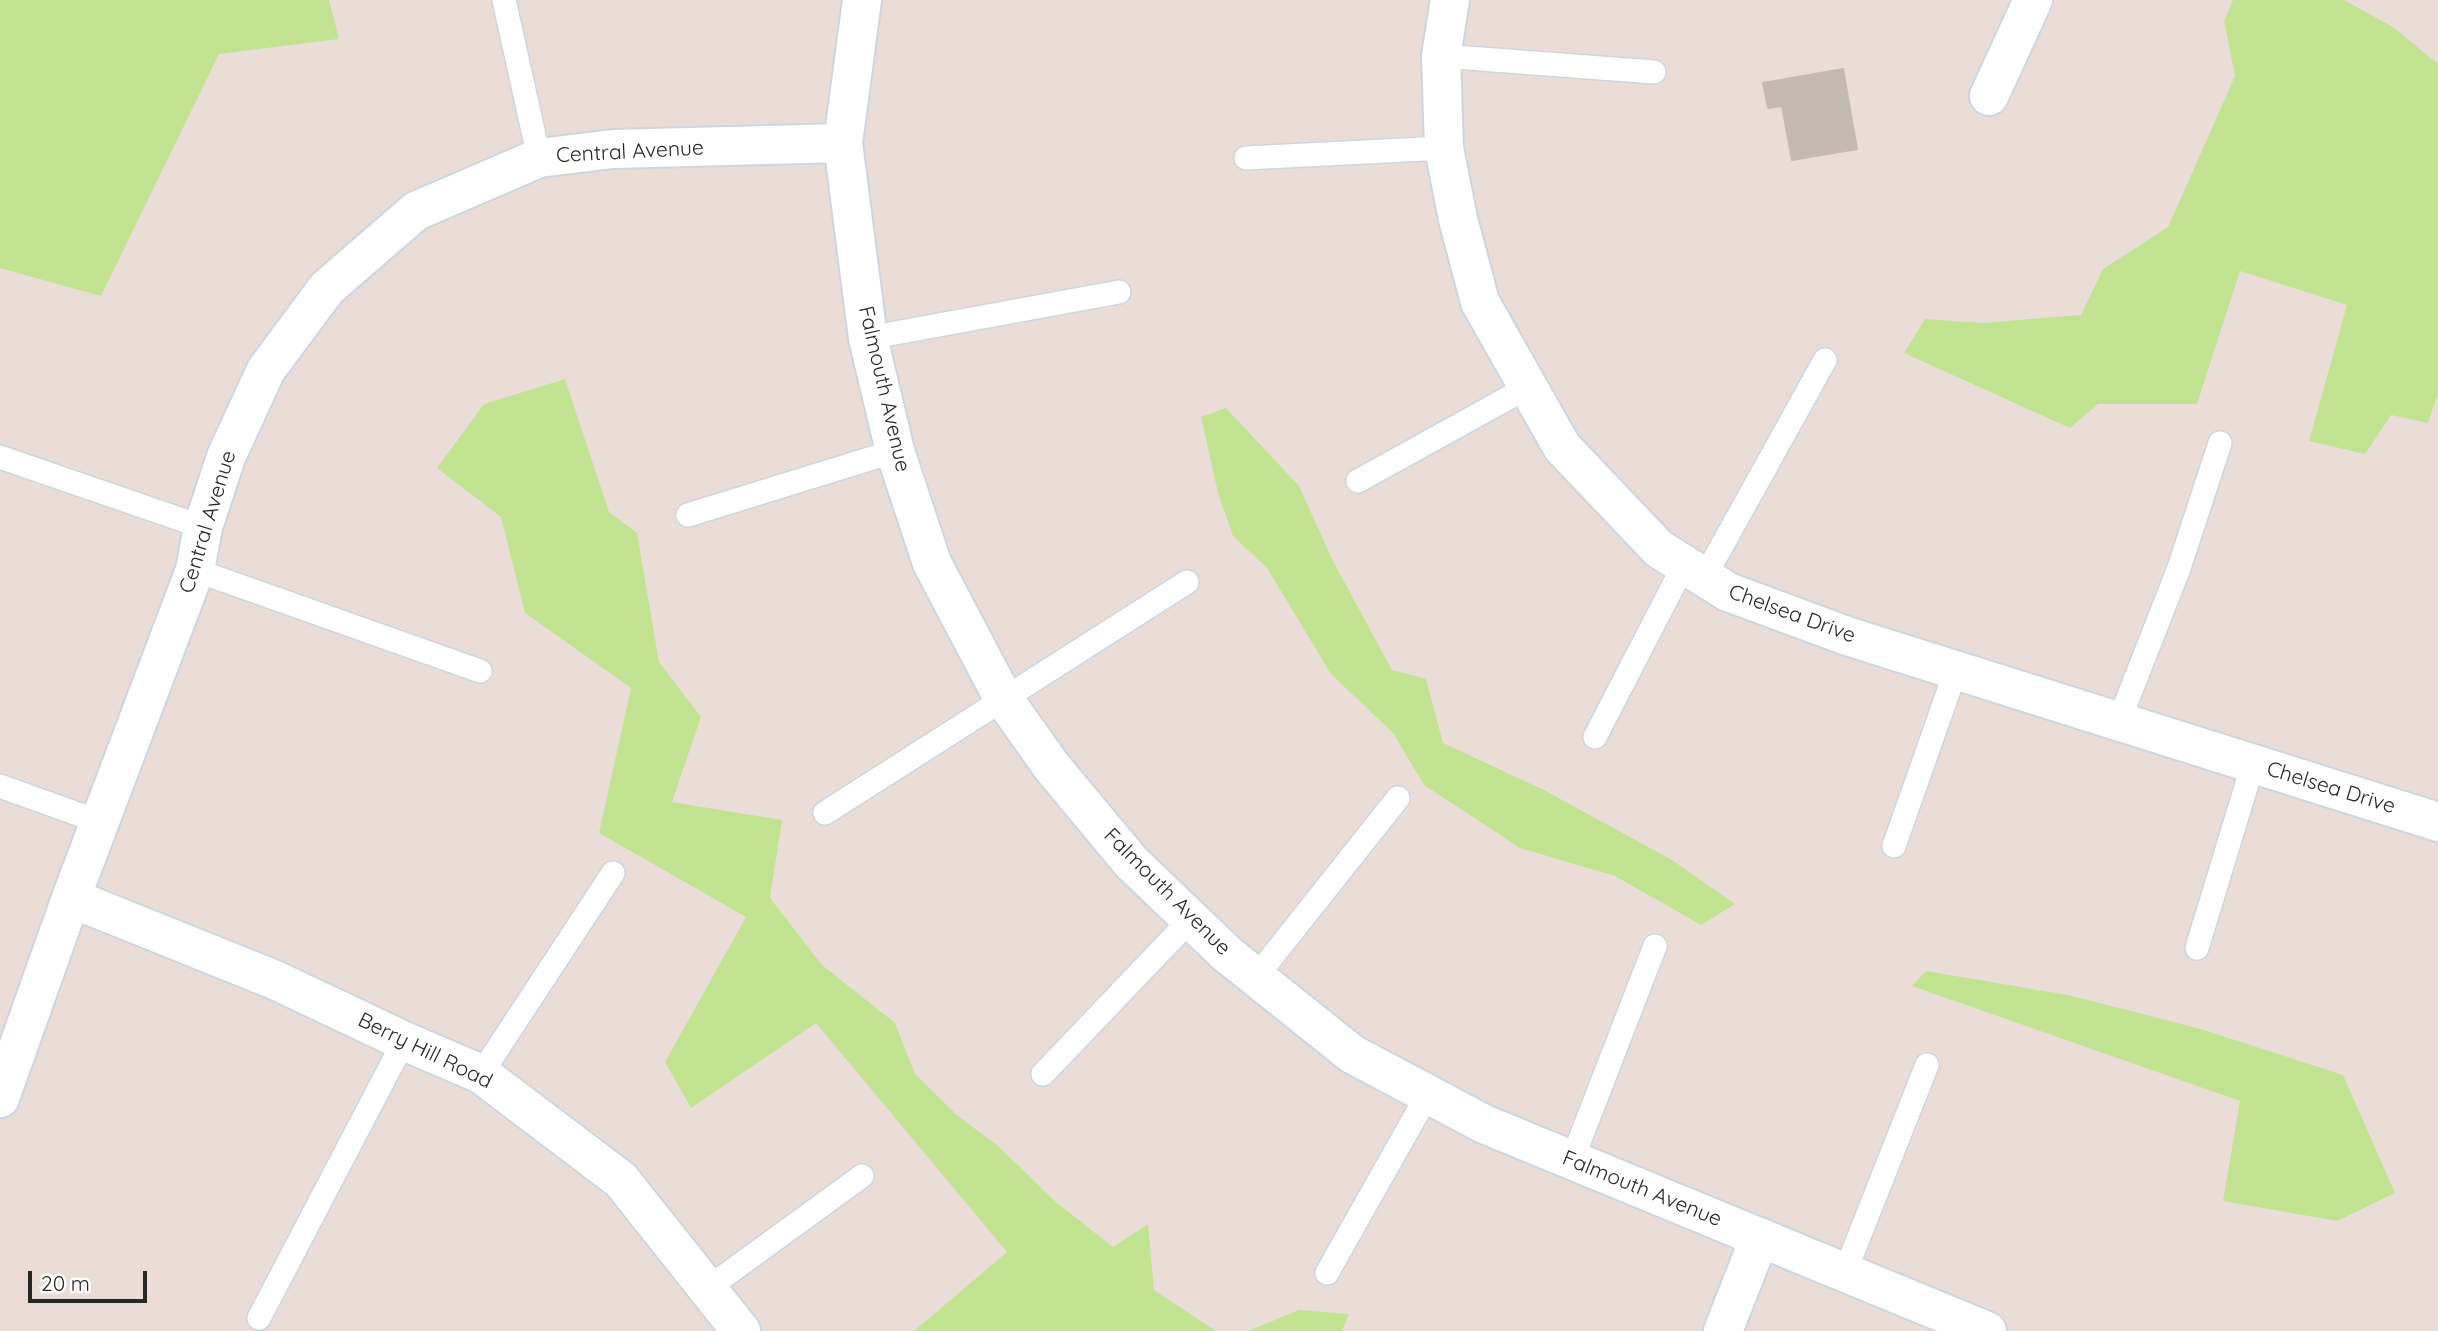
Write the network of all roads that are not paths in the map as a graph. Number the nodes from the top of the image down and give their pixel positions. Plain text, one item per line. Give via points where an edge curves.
1 (504, 0) edge
2 (862, 0) edge
3 (1450, 0) edge
4 (2033, 0) edge
5 (1441, 56) junction
6 (1654, 72) dead end
7 (1989, 96) dead end
8 (843, 143) junction
9 (1444, 148) junction
10 (539, 158) junction
11 (1246, 158) dead end
12 (1119, 292) dead end
13 (868, 338) junction
14 (1825, 360) dead end
15 (1528, 387) junction
16 (2220, 443) dead end
17 (894, 451) junction
18 (0, 457) edge
19 (1358, 481) dead end
20 (688, 515) dead end
21 (203, 527) junction
22 (195, 570) junction
23 (1694, 571) junction
24 (1187, 582) dead end
25 (1956, 670) junction
26 (480, 671) dead end
27 (1003, 698) junction
28 (2119, 721) junction
29 (1595, 737) dead end
30 (2253, 764) junction
31 (0, 786) edge
32 (1398, 798) dead end
33 (825, 813) dead end
34 (100, 822) junction
35 (2438, 822) edge
36 (1894, 846) dead end
37 (612, 873) dead end
38 (71, 898) junction
39 (1191, 919) junction
40 (1656, 946) dead end
41 (2197, 948) dead end
42 (1256, 977) junction
43 (404, 1041) junction
44 (1927, 1065) dead end
45 (481, 1074) junction
46 (1043, 1074) dead end
47 (1428, 1094) junction
48 (0, 1098) edge
49 (1572, 1160) junction
50 (862, 1176) dead end
51 (1760, 1237) junction
52 (1845, 1272) junction
53 (1327, 1273) dead end
54 (708, 1288) junction
55 (259, 1318) dead end
56 (741, 1331) edge
57 (1723, 1331) edge
58 (1987, 1331) edge

1 - 10 lane
2 - 8 street, Falmouth Avenue
3 - 5 street, Chelsea Drive
4 - 7 street
5 - 6 lane
5 - 9 street, Chelsea Drive
8 - 10 street, Central Avenue via 613,149
8 - 13 street, Falmouth Avenue
9 - 11 lane
9 - 15 street, Chelsea Drive via 1480,302
10 - 21 street, Central Avenue via 415,211 327,288 266,370 226,457
12 - 13 lane
13 - 17 street, Falmouth Avenue
14 - 23 lane
15 - 19 lane
15 - 23 street, Chelsea Drive via 1562,447 1659,549
16 - 28 lane via 2179,568
17 - 20 lane
17 - 27 street, Falmouth Avenue via 932,563
18 - 21 lane
21 - 22 street, Central Avenue
22 - 26 lane
22 - 34 street, Central Avenue
23 - 25 street, Chelsea Drive via 1728,592
23 - 29 lane
24 - 27 lane
25 - 28 street, Chelsea Drive
25 - 36 lane
27 - 33 lane
27 - 39 street, Falmouth Avenue via 1131,862
28 - 30 street, Chelsea Drive
30 - 35 street, Chelsea Drive
30 - 41 lane
31 - 34 lane
32 - 42 lane
34 - 38 street, Central Avenue
37 - 45 lane
38 - 43 street, Berry Hill Road via 275,980
38 - 48 street, Central Avenue
39 - 42 street, Falmouth Avenue
39 - 46 lane
40 - 49 lane
42 - 47 street, Falmouth Avenue via 1352,1054
43 - 45 street, Berry Hill Road
43 - 55 lane
44 - 52 lane
45 - 54 street, Berry Hill Road via 621,1180
47 - 49 street, Falmouth Avenue via 1484,1124
47 - 53 lane
49 - 51 street, Falmouth Avenue
50 - 54 lane
51 - 52 street, Falmouth Avenue
51 - 57 street
52 - 58 street, Falmouth Avenue
54 - 56 street, Berry Hill Road

